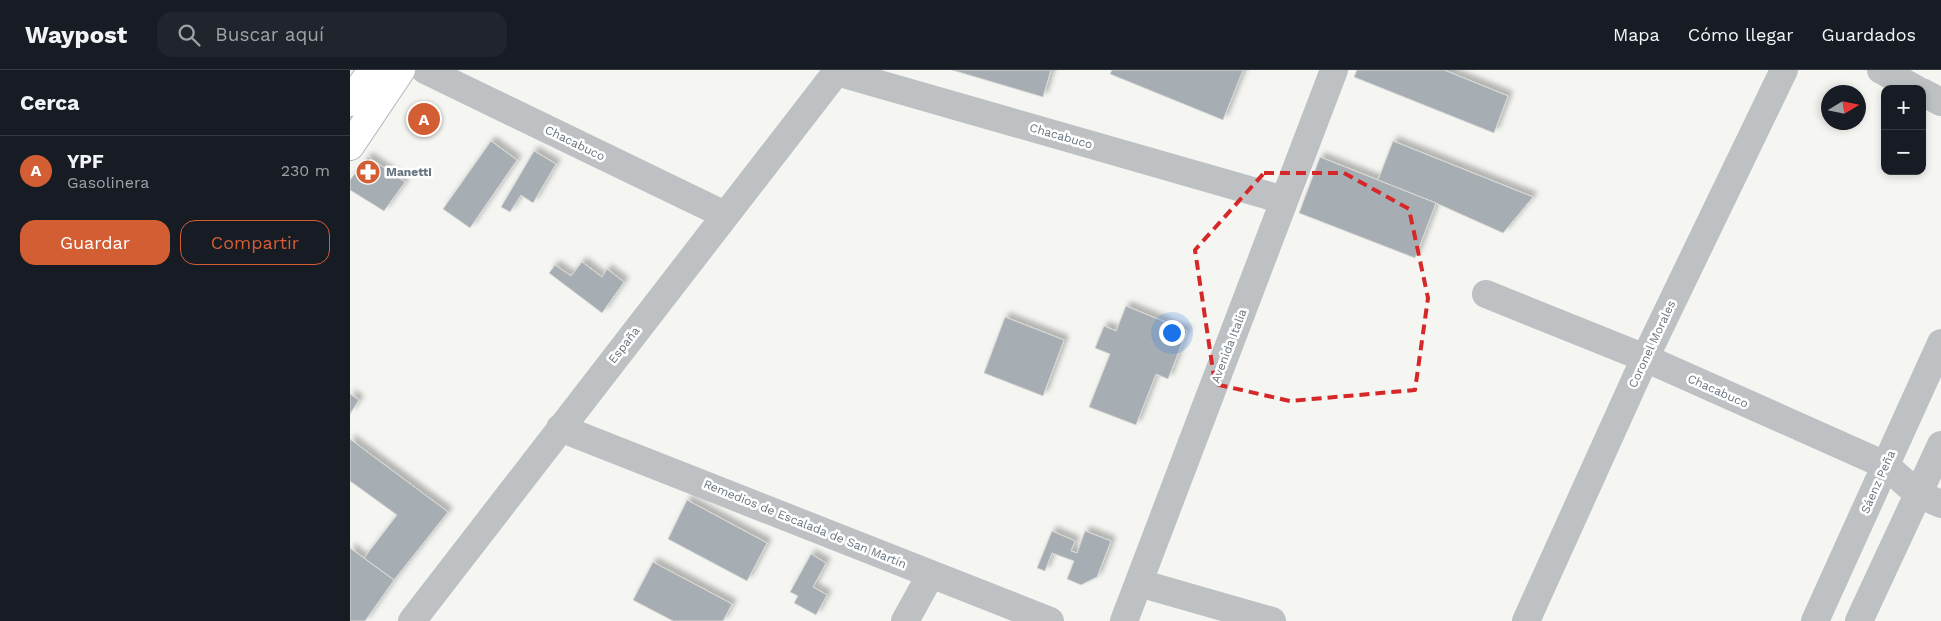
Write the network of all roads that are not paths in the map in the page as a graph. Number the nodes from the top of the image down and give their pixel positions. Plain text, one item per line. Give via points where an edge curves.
1 (372, 70) edge
2 (400, 70) edge
3 (425, 70) edge
4 (1334, 70) edge
5 (1784, 70) edge
6 (1881, 70) edge
7 (837, 71) edge
8 (1909, 85) edge
9 (1926, 94) edge
10 (350, 102) edge
11 (1941, 102) edge
12 (350, 146) edge
13 (1284, 200) junction
14 (725, 215) junction
15 (1486, 294) dead end
16 (1941, 343) edge
17 (1645, 358) junction
18 (560, 428) junction
19 (1941, 446) edge
20 (1885, 465) junction
21 (1930, 499) edge
22 (931, 574) junction
23 (1139, 583) junction
24 (412, 621) edge
25 (905, 621) edge
26 (1050, 621) edge
27 (1124, 621) edge
28 (1272, 621) edge
29 (1526, 621) edge
30 (1815, 621) edge
31 (1859, 621) edge

1 - 10 main road
2 - 12 main road
3 - 14 street, Chacabuco
4 - 13 street, Avenida Italia
5 - 17 street, Coronel Morales
6 - 8 street
7 - 13 street, Chacabuco
7 - 14 street, España
9 - 11 street
13 - 23 street, Avenida Italia
14 - 18 street, España
15 - 17 street, Chacabuco
16 - 20 street, Sáenz Peña
17 - 20 street, Chacabuco
17 - 29 street, Coronel Morales
18 - 22 street, Remedios de Escalada de San Martín
18 - 24 street, España
19 - 21 street
20 - 21 street, Chacabuco
20 - 30 street, Sáenz Peña
21 - 31 street
22 - 25 street
22 - 26 street, Remedios de Escalada de San Martín
23 - 27 street, Avenida Italia
23 - 28 street

